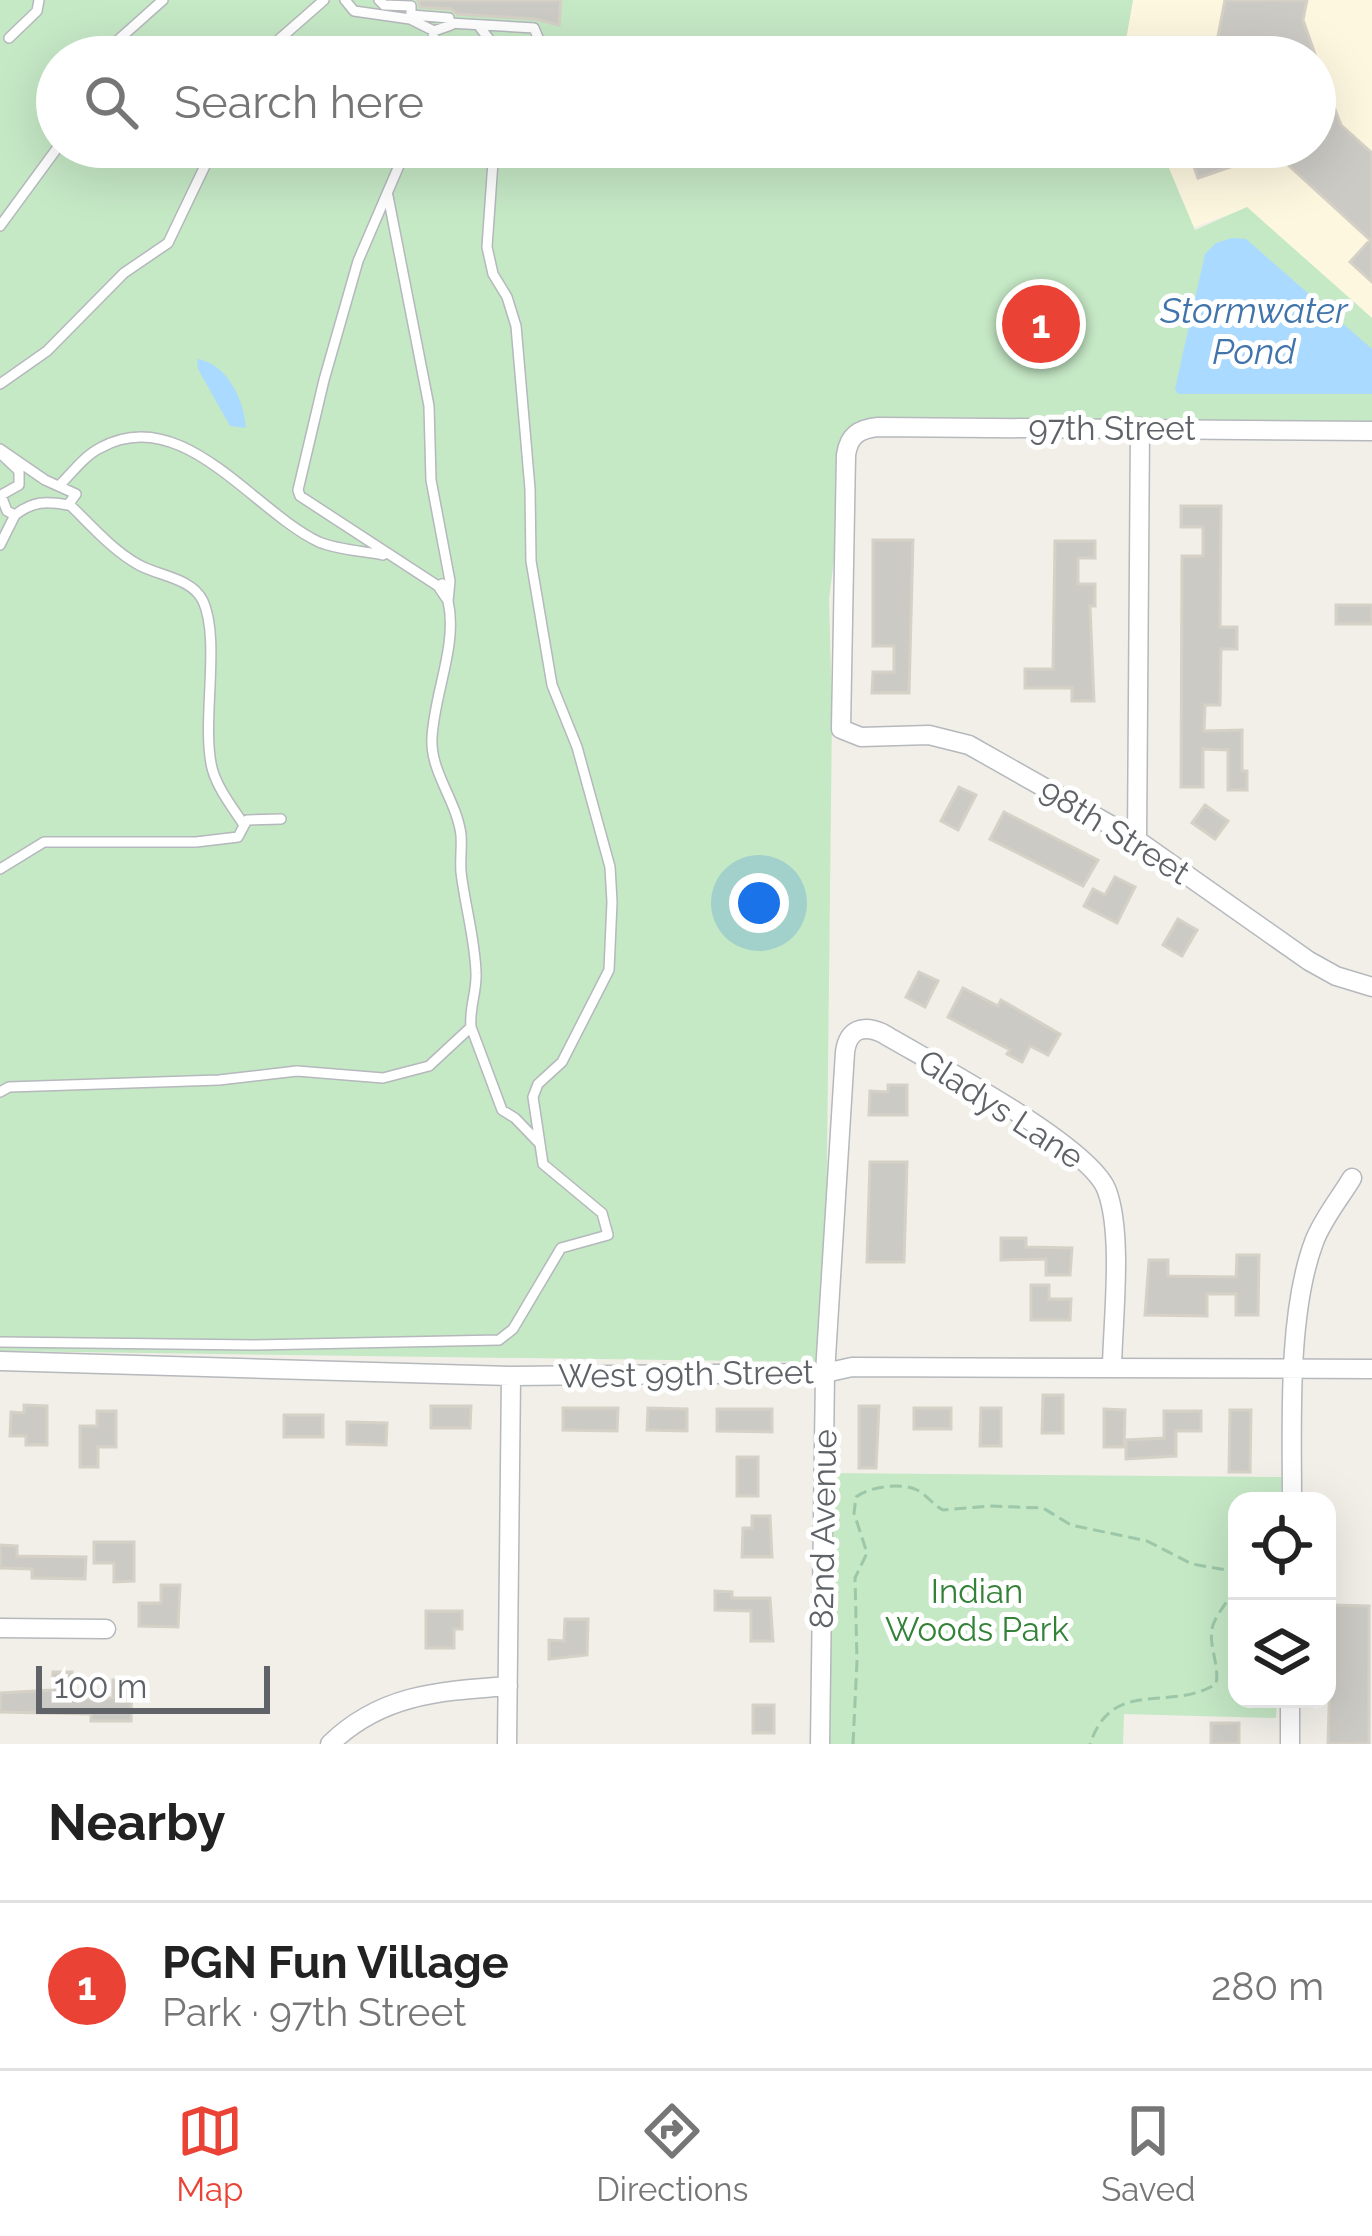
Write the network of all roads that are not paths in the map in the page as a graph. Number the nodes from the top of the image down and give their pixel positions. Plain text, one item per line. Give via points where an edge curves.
1 (39, 0) edge
2 (163, 0) edge
3 (324, 0) edge
4 (345, 0) edge
5 (379, 0) edge
6 (434, 31) junction
7 (123, 36) edge
8 (283, 36) edge
9 (433, 36) edge
10 (485, 36) edge
11 (537, 36) edge
12 (9, 38) dead end
13 (41, 168) edge
14 (204, 168) edge
15 (399, 168) edge
16 (493, 168) edge
17 (388, 195) junction
18 (0, 226) edge
19 (0, 384) edge
20 (1140, 427) junction
21 (1372, 431) edge
22 (0, 451) edge
23 (59, 486) junction
24 (2, 493) edge
25 (69, 504) junction
26 (15, 515) junction
27 (0, 545) edge
28 (389, 556) junction
29 (450, 581) junction
30 (438, 586) junction
31 (448, 601) junction
32 (841, 729) joint
33 (280, 819) dead end
34 (244, 825) junction
35 (1138, 840) junction
36 (0, 869) edge
37 (1372, 987) edge
38 (470, 1011) junction
39 (471, 1027) junction
40 (856, 1030) joint
41 (456, 1041) junction
42 (0, 1092) edge
43 (542, 1147) junction
44 (1352, 1178) dead end
45 (0, 1342) edge
46 (0, 1361) edge
47 (1112, 1366) junction
48 (1293, 1370) junction
49 (1372, 1370) edge
50 (825, 1373) junction
51 (511, 1376) junction
52 (1292, 1492) edge
53 (0, 1628) edge
54 (106, 1629) dead end
55 (508, 1686) junction
56 (1290, 1708) edge
57 (330, 1744) edge
58 (507, 1744) edge
59 (820, 1744) edge
60 (1290, 1744) edge

1 - 12 lane
2 - 7 lane
3 - 8 lane
4 - 6 lane via 354,11
5 - 11 lane via 410,6 411,15 534,28
6 - 9 lane
6 - 10 lane via 456,24 480,27
13 - 18 lane
14 - 19 lane via 168,243
15 - 17 lane
16 - 43 lane via 487,247 516,326 531,562 552,686 577,747 612,902 609,970 562,1061 533,1097
17 - 28 lane via 358,262 298,490
17 - 29 lane via 429,406 431,480
20 - 21 street, 97th Street
20 - 32 street, 97th Street via 878,428 853,436
20 - 35 street
22 - 23 lane
22 - 24 lane via 19,471 19,485
23 - 25 lane via 76,494
23 - 28 lane via 96,449 124,438 165,440 208,461 320,542
24 - 26 lane
25 - 26 lane via 29,504
25 - 34 lane via 116,550 200,595 213,772
26 - 27 lane
28 - 30 lane
29 - 30 lane via 447,593
29 - 31 lane
30 - 31 lane
31 - 38 lane via 431,738 461,833 476,951
32 - 35 street, 98th Street via 969,745
33 - 34 lane
34 - 36 lane via 238,837 196,842 44,842
35 - 37 street, 98th Street via 1309,961
38 - 39 lane
38 - 41 lane
39 - 41 lane
39 - 43 lane via 502,1110
40 - 47 street, Gladys Lane via 874,1029 901,1044 1070,1148 1102,1179 1114,1221
40 - 50 street, 82nd Avenue via 844,1052
41 - 42 lane via 429,1066 383,1078 298,1071
43 - 45 lane via 543,1164 602,1213 608,1235 562,1248 499,1340
44 - 48 street via 1314,1241
46 - 51 street, West 99th Street
47 - 48 street, West 99th Street
47 - 50 street, West 99th Street
48 - 49 street, West 99th Street
48 - 52 street
50 - 51 street, West 99th Street
50 - 59 street, 82nd Avenue
51 - 55 street
53 - 54 street
55 - 57 street via 389,1703
55 - 58 street
56 - 60 street

